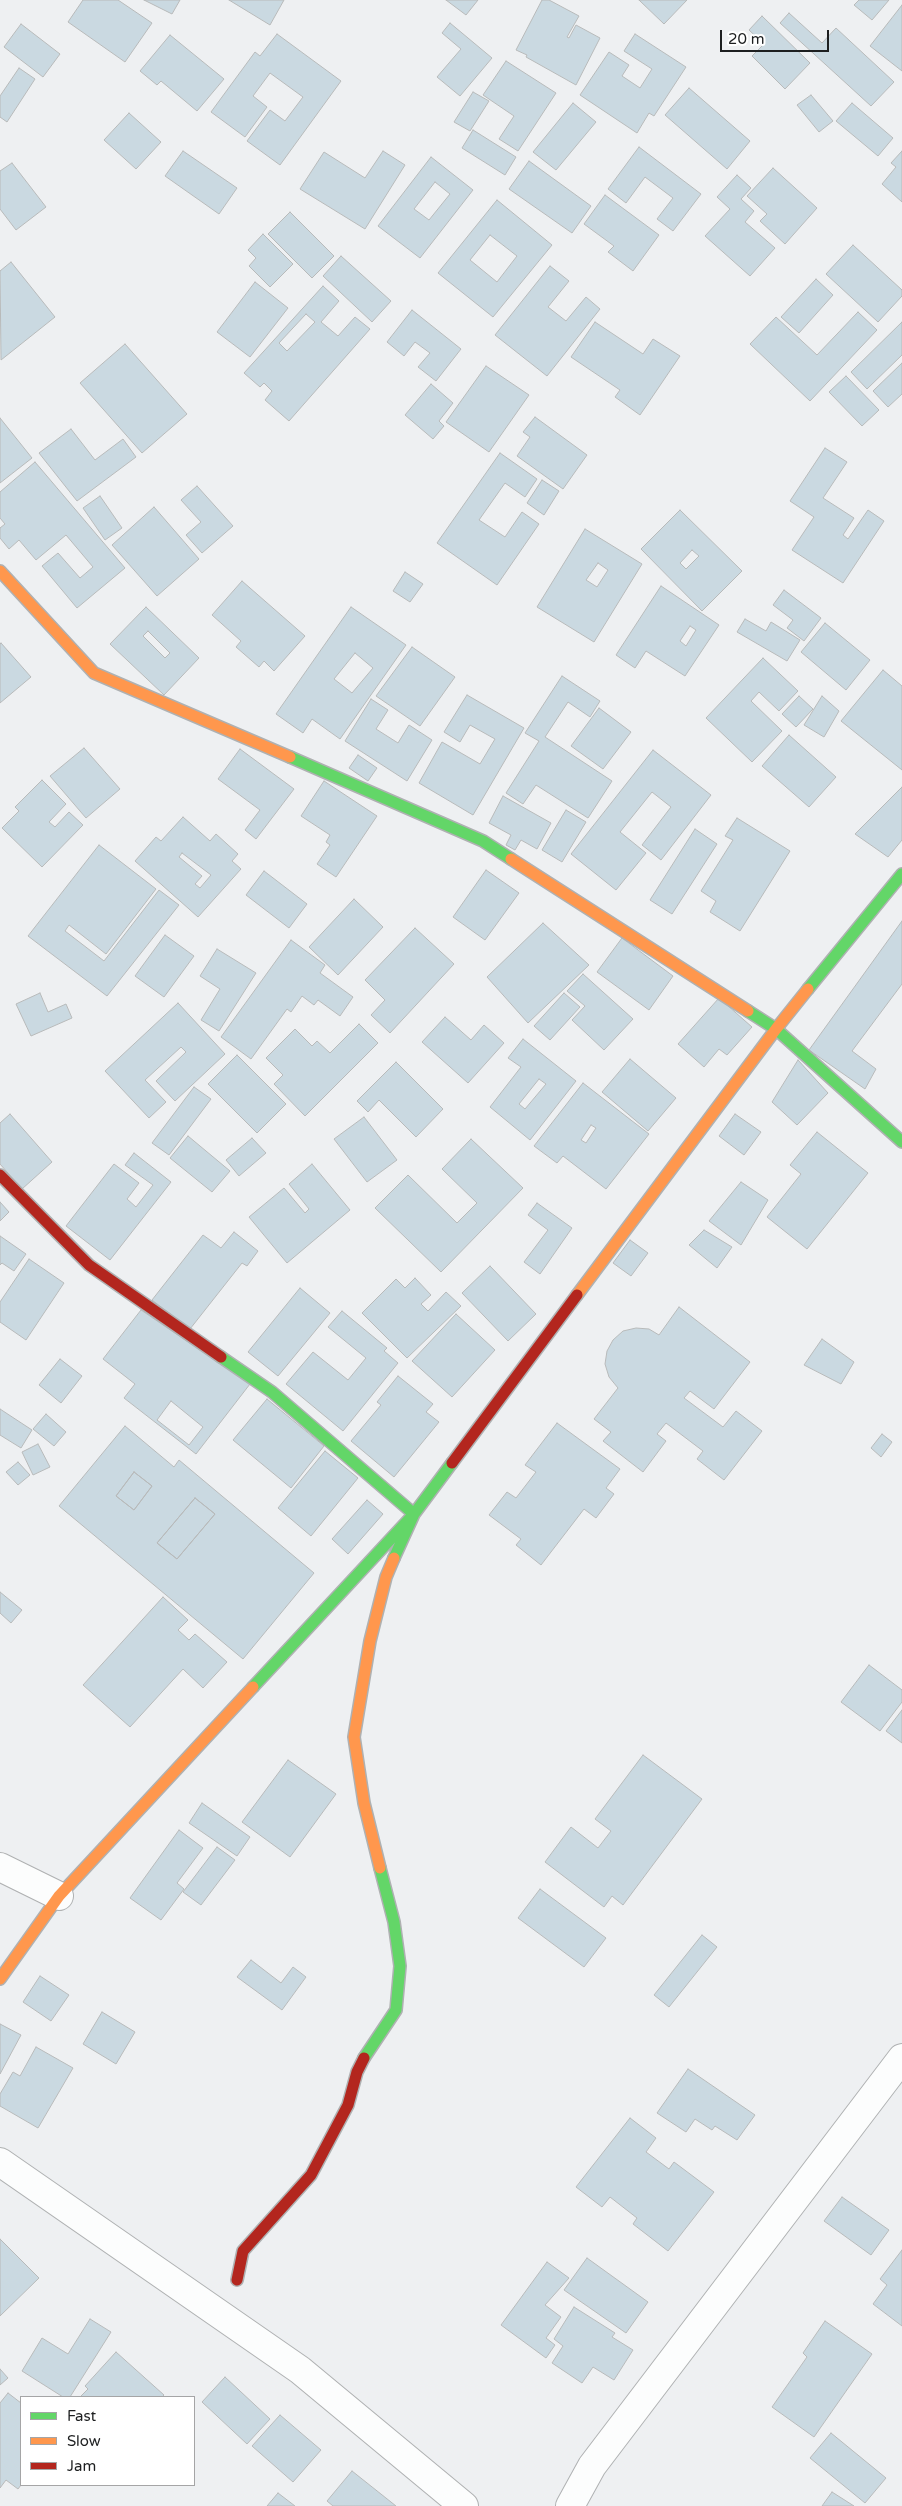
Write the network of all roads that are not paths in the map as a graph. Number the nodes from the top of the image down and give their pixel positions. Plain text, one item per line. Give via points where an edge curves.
1 (0, 571) edge
2 (902, 874) edge
3 (776, 1029) junction
4 (902, 1142) edge
5 (0, 1175) edge
6 (414, 1514) junction
7 (0, 1867) edge
8 (58, 1896) junction
9 (0, 1979) edge
10 (902, 2058) edge
11 (0, 2162) edge
12 (237, 2280) dead end
13 (464, 2506) edge
14 (570, 2506) edge

1 - 3 street via 94,673 483,841
2 - 3 street
3 - 4 street
3 - 6 street
5 - 6 street via 89,1265 272,1392
6 - 8 street
6 - 12 street via 386,1577 370,1642 354,1736 364,1803 394,1922 400,1966 396,2010 375,2038 357,2072 348,2105 311,2175 244,2251
7 - 8 street
8 - 9 street
10 - 14 street via 592,2466
11 - 13 street via 300,2370

